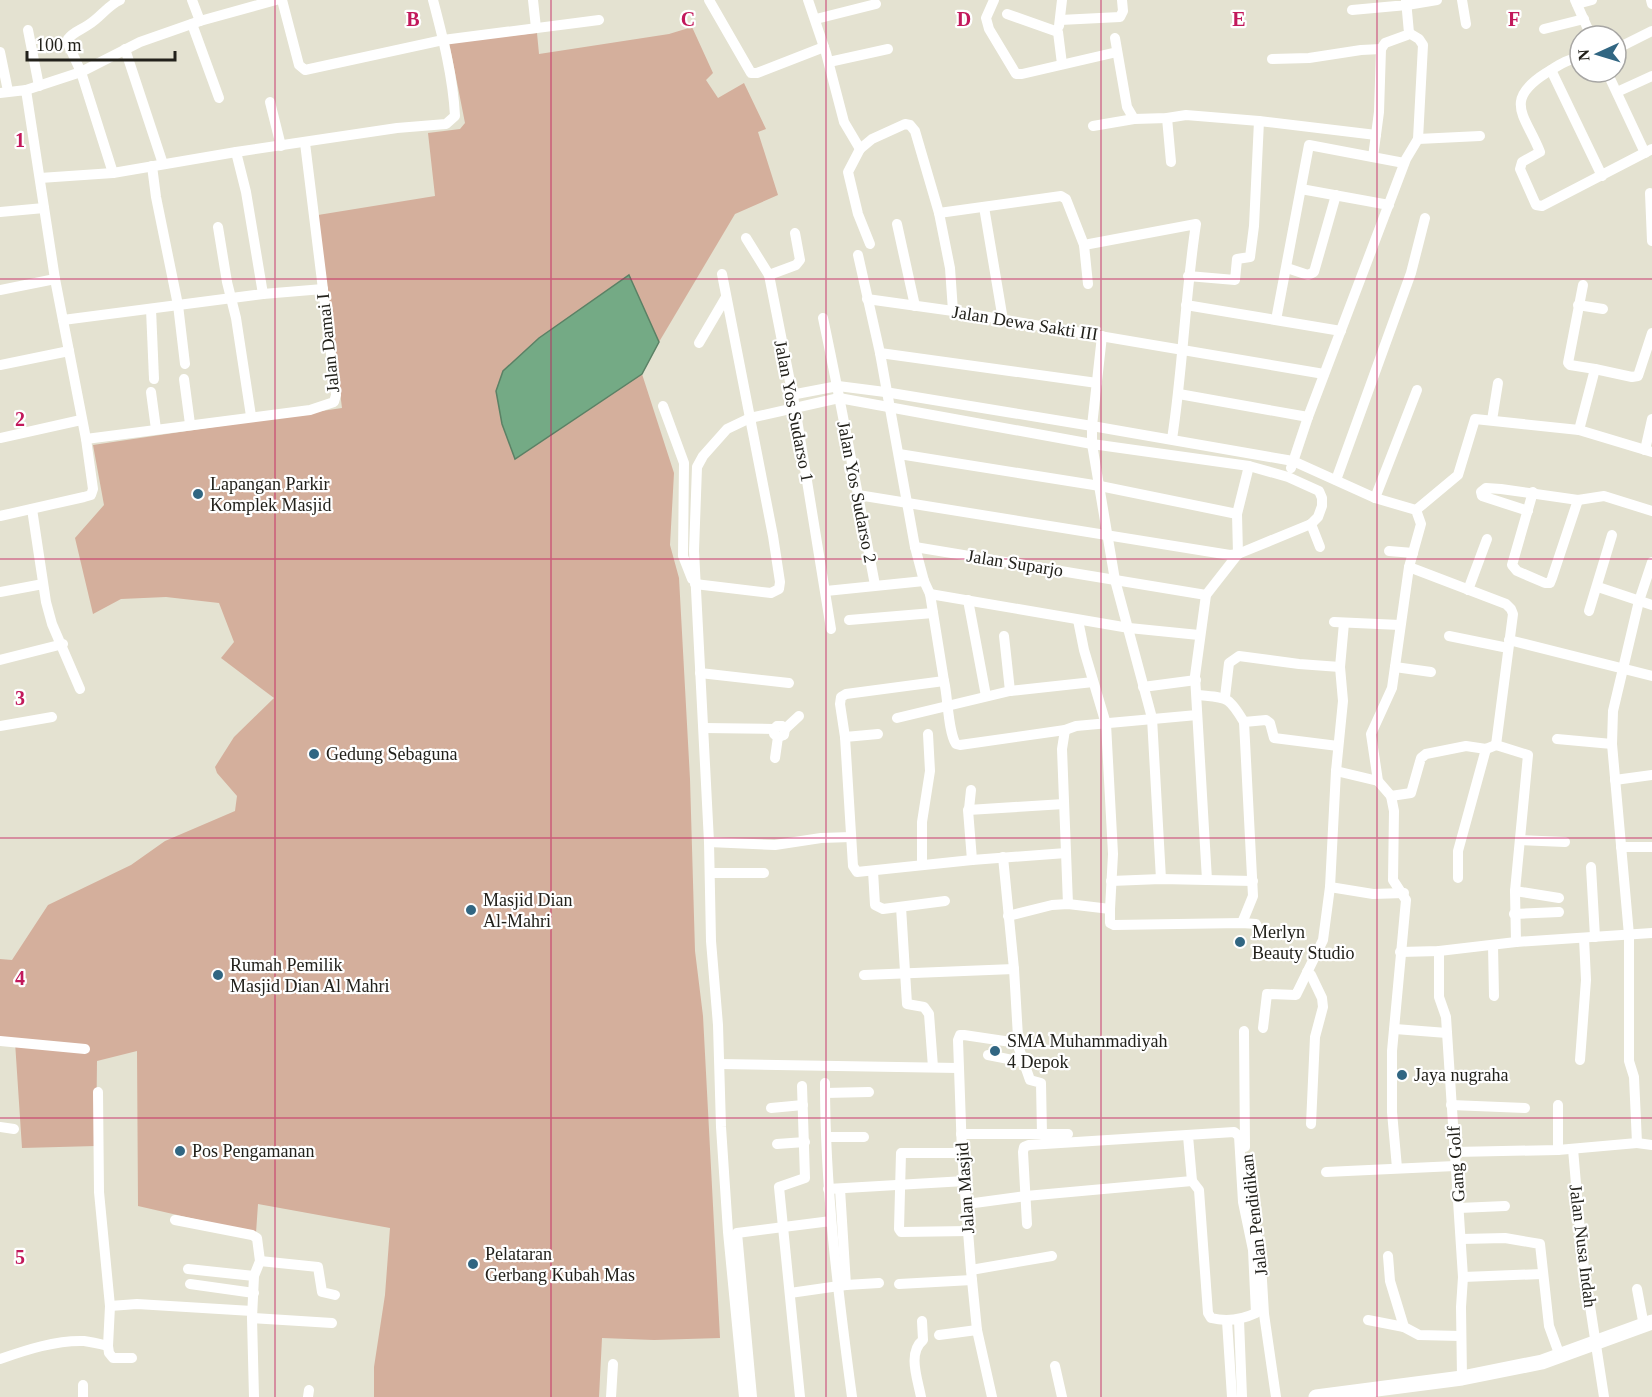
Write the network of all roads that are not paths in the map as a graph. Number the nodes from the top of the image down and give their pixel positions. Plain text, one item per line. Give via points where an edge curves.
1 (120, 0) edge
2 (192, 0) edge
3 (276, 0) edge
4 (282, 0) edge
5 (433, 0) edge
6 (533, 0) edge
7 (709, 0) edge
8 (808, 0) edge
9 (994, 0) edge
10 (1062, 0) edge
11 (1122, 0) edge
12 (1437, 0) edge
13 (1462, 0) edge
14 (1592, 0) edge
15 (1576, 2) edge
16 (1406, 3) edge
17 (876, 4) dead end
18 (1352, 10) dead end
19 (1007, 14) dead end
20 (816, 19) junction
21 (1584, 19) junction
22 (599, 20) dead end
23 (1060, 20) junction
24 (196, 22) junction
25 (1466, 24) dead end
26 (1586, 24) edge
27 (536, 28) junction
28 (1544, 29) dead end
29 (28, 30) dead end
30 (1652, 31) edge
31 (1058, 32) junction
32 (1409, 33) junction
33 (1115, 38) dead end
34 (443, 40) junction
35 (1628, 43) edge
36 (125, 49) junction
37 (888, 49) dead end
38 (1381, 49) junction
39 (0, 52) edge
40 (1117, 52) junction
41 (826, 53) junction
42 (1272, 58) dead end
43 (1568, 61) edge
44 (1062, 64) junction
45 (1551, 70) junction
46 (81, 72) junction
47 (1652, 76) edge
48 (1613, 84) edge
49 (39, 86) junction
50 (26, 90) junction
51 (4, 92) edge
52 (1617, 92) junction
53 (219, 98) dead end
54 (270, 102) dead end
55 (1167, 118) junction
56 (1134, 119) junction
57 (1260, 121) junction
58 (1093, 126) dead end
59 (1376, 135) junction
60 (1480, 136) dead end
61 (1418, 139) junction
62 (305, 143) junction
63 (281, 146) junction
64 (860, 149) junction
65 (1648, 151) edge
66 (236, 152) junction
67 (1373, 157) junction
68 (1171, 162) dead end
69 (1404, 163) junction
70 (157, 165) junction
71 (113, 173) junction
72 (1602, 176) junction
73 (40, 178) junction
74 (1301, 189) junction
75 (1650, 193) dead end
76 (1336, 195) junction
77 (1389, 205) junction
78 (984, 207) junction
79 (44, 208) junction
80 (0, 212) edge
81 (939, 213) junction
82 (1651, 213) edge
83 (1425, 218) dead end
84 (897, 224) dead end
85 (218, 227) dead end
86 (795, 233) dead end
87 (746, 237) dead end
88 (1652, 241) edge
89 (870, 244) dead end
90 (1084, 245) junction
91 (858, 255) dead end
92 (1287, 268) junction
93 (722, 274) dead end
94 (769, 274) junction
95 (1188, 276) junction
96 (55, 279) junction
97 (1088, 284) dead end
98 (1583, 285) dead end
99 (323, 289) junction
100 (0, 290) edge
101 (263, 294) junction
102 (726, 297) junction
103 (232, 298) junction
104 (867, 299) junction
105 (178, 305) junction
106 (1186, 305) junction
107 (1578, 305) junction
108 (915, 306) junction
109 (151, 309) junction
110 (1603, 309) dead end
111 (953, 311) junction
112 (822, 318) dead end
113 (63, 320) junction
114 (1003, 320) junction
115 (1276, 320) junction
116 (1341, 331) junction
117 (1652, 333) edge
118 (1102, 336) junction
119 (699, 343) dead end
120 (69, 351) junction
121 (1182, 351) junction
122 (880, 353) junction
123 (185, 364) dead end
124 (0, 365) edge
125 (1595, 369) junction
126 (1324, 374) junction
127 (154, 379) dead end
128 (184, 380) dead end
129 (1097, 383) junction
130 (1498, 383) dead end
131 (838, 386) junction
132 (1417, 390) dead end
133 (151, 392) dead end
134 (885, 392) junction
135 (1179, 394) junction
136 (791, 395) junction
137 (839, 398) junction
138 (663, 406) dead end
139 (795, 407) junction
140 (888, 408) junction
141 (251, 416) junction
142 (1308, 417) junction
143 (750, 418) junction
144 (1652, 419) edge
145 (81, 420) junction
146 (1492, 420) junction
147 (190, 424) junction
148 (1092, 426) junction
149 (156, 429) junction
150 (1579, 430) junction
151 (0, 438) edge
152 (86, 439) junction
153 (1172, 439) junction
154 (1092, 444) junction
155 (1648, 451) edge
156 (899, 454) junction
157 (1293, 461) junction
158 (1248, 466) junction
159 (1288, 477) junction
160 (1336, 480) junction
161 (1100, 486) junction
162 (1533, 492) junction
163 (858, 495) junction
164 (1375, 498) junction
165 (1578, 500) junction
166 (906, 502) junction
167 (32, 509) junction
168 (1416, 510) junction
169 (1528, 511) junction
170 (1652, 511) edge
171 (1237, 514) junction
172 (0, 516) edge
173 (1311, 524) junction
174 (1107, 535) junction
175 (1612, 535) dead end
176 (1487, 539) dead end
177 (915, 547) junction
178 (1320, 547) dead end
179 (1389, 551) dead end
180 (1413, 553) junction
181 (1238, 554) junction
182 (1652, 562) edge
183 (1409, 567) junction
184 (1115, 580) junction
185 (924, 581) junction
186 (43, 584) junction
187 (695, 584) junction
188 (875, 585) junction
189 (1598, 587) junction
190 (1468, 590) junction
191 (826, 591) junction
192 (0, 592) edge
193 (930, 594) junction
194 (1206, 595) junction
195 (968, 600) junction
196 (1639, 601) junction
197 (1652, 605) edge
198 (1589, 611) dead end
199 (933, 612) junction
200 (849, 620) dead end
201 (1078, 620) junction
202 (1400, 625) junction
203 (1129, 628) junction
204 (831, 629) dead end
205 (1199, 635) junction
206 (1004, 636) dead end
207 (1449, 636) dead end
208 (63, 644) junction
209 (1508, 644) junction
210 (0, 660) edge
211 (1340, 666) junction
212 (1395, 667) junction
213 (1622, 667) junction
214 (1431, 672) dead end
215 (700, 673) junction
216 (1652, 676) edge
217 (1196, 680) junction
218 (944, 681) junction
219 (1093, 682) junction
220 (789, 683) dead end
221 (1143, 687) junction
222 (80, 689) dead end
223 (1010, 691) junction
224 (1197, 695) junction
225 (986, 696) junction
226 (1225, 697) junction
227 (949, 705) junction
228 (1197, 715) junction
229 (799, 716) dead end
230 (52, 717) dead end
231 (897, 717) dead end
232 (1152, 718) junction
233 (1244, 722) junction
234 (1106, 724) junction
235 (0, 726) edge
236 (704, 728) junction
237 (1065, 730) junction
238 (779, 732) junction
239 (878, 734) dead end
240 (928, 734) dead end
241 (844, 737) junction
242 (1557, 739) dead end
243 (1612, 744) junction
244 (1338, 747) junction
245 (1491, 747) junction
246 (775, 758) dead end
247 (1335, 771) junction
248 (1652, 775) edge
249 (1615, 780) junction
250 (1378, 781) junction
251 (971, 790) dead end
252 (1391, 796) junction
253 (1064, 804) junction
254 (969, 809) junction
255 (851, 837) junction
256 (1520, 840) junction
257 (709, 842) junction
258 (1565, 842) dead end
259 (1621, 847) junction
260 (1652, 847) edge
261 (1066, 853) junction
262 (1003, 857) junction
263 (972, 860) junction
264 (922, 865) junction
265 (1591, 867) dead end
266 (873, 871) junction
267 (710, 873) junction
268 (764, 873) dead end
269 (1458, 878) dead end
270 (1161, 879) junction
271 (1207, 880) junction
272 (1111, 881) junction
273 (1253, 881) junction
274 (1330, 887) junction
275 (1515, 891) junction
276 (1404, 893) junction
277 (1559, 898) dead end
278 (945, 901) dead end
279 (1068, 904) junction
280 (901, 907) junction
281 (1110, 909) junction
282 (1559, 912) dead end
283 (1514, 914) junction
284 (1008, 916) junction
285 (1242, 923) junction
286 (1258, 928) dead end
287 (1652, 933) edge
288 (1629, 935) junction
289 (1589, 938) junction
290 (1516, 942) junction
291 (1493, 945) junction
292 (1439, 951) junction
293 (1400, 952) junction
294 (1014, 969) junction
295 (1307, 972) junction
296 (864, 975) dead end
297 (907, 975) junction
298 (1494, 996) dead end
299 (1263, 1028) dead end
300 (1395, 1029) junction
301 (1244, 1031) dead end
302 (1447, 1033) junction
303 (1016, 1040) junction
304 (0, 1041) edge
305 (85, 1049) dead end
306 (988, 1054) dead end
307 (1580, 1060) dead end
308 (1023, 1062) junction
309 (720, 1064) junction
310 (933, 1067) junction
311 (958, 1068) junction
312 (802, 1086) dead end
313 (98, 1092) dead end
314 (868, 1092) dead end
315 (803, 1105) junction
316 (1451, 1105) junction
317 (1558, 1105) dead end
318 (771, 1108) dead end
319 (1525, 1108) dead end
320 (1311, 1124) dead end
321 (0, 1127) edge
322 (14, 1129) dead end
323 (961, 1134) junction
324 (1068, 1134) dead end
325 (1042, 1135) junction
326 (1188, 1136) junction
327 (827, 1137) junction
328 (864, 1137) dead end
329 (805, 1142) junction
330 (1637, 1143) junction
331 (777, 1144) dead end
332 (1652, 1145) edge
333 (1573, 1149) junction
334 (1558, 1150) junction
335 (1454, 1152) junction
336 (962, 1153) junction
337 (1455, 1166) junction
338 (1397, 1168) junction
339 (1326, 1172) dead end
340 (965, 1181) junction
341 (1192, 1181) junction
342 (899, 1184) junction
343 (828, 1189) junction
344 (840, 1189) junction
345 (1026, 1196) junction
346 (967, 1204) junction
347 (1505, 1206) dead end
348 (1459, 1208) junction
349 (175, 1220) dead end
350 (831, 1221) junction
351 (1027, 1224) dead end
352 (784, 1227) junction
353 (969, 1232) junction
354 (1461, 1239) junction
355 (1052, 1256) dead end
356 (1388, 1256) dead end
357 (260, 1260) junction
358 (188, 1269) dead end
359 (1542, 1274) junction
360 (971, 1275) junction
361 (254, 1276) junction
362 (1464, 1277) junction
363 (879, 1283) dead end
364 (190, 1284) dead end
365 (899, 1284) dead end
366 (842, 1285) junction
367 (1637, 1289) dead end
368 (254, 1293) junction
369 (790, 1293) junction
370 (335, 1295) dead end
371 (111, 1306) junction
372 (252, 1314) junction
373 (1233, 1320) junction
374 (1368, 1320) dead end
375 (922, 1321) dead end
376 (332, 1323) dead end
377 (1648, 1324) edge
378 (1404, 1327) junction
379 (977, 1330) junction
380 (939, 1335) dead end
381 (1461, 1336) junction
382 (1597, 1342) junction
383 (108, 1346) junction
384 (1560, 1356) junction
385 (132, 1358) dead end
386 (0, 1359) edge
387 (613, 1364) dead end
388 (1055, 1366) dead end
389 (1462, 1378) junction
390 (1410, 1391) edge
391 (254, 1397) edge
392 (611, 1397) edge
393 (744, 1397) edge
394 (752, 1397) edge
395 (800, 1397) edge
396 (852, 1397) edge
397 (921, 1397) edge
398 (992, 1397) edge
399 (1062, 1397) edge
400 (1232, 1397) edge
401 (1242, 1397) edge
402 (1276, 1397) edge
403 (1316, 1397) edge
404 (1604, 1397) edge

1 - 46 street via 68,39
2 - 24 street
3 - 24 street
4 - 34 street via 298,65 305,70
5 - 34 street
6 - 27 street
7 - 41 street via 751,73
8 - 20 street
9 - 44 street via 988,23 1016,74
10 - 23 street
11 - 23 street via 1120,17
12 - 16 street
13 - 25 street
14 - 15 street
15 - 21 street
16 - 18 street
16 - 32 street
17 - 20 street
19 - 31 street
20 - 41 street
21 - 26 street
21 - 28 street
22 - 27 street
23 - 31 street
24 - 36 street
24 - 53 street
27 - 34 street
29 - 49 street
30 - 35 street
31 - 44 street
32 - 38 street via 1385,43
32 - 61 street via 1423,45
33 - 40 street
34 - 62 street via 454,100 453,121
36 - 46 street
36 - 70 street
37 - 41 street
38 - 42 street via 1309,58
38 - 59 street
39 - 51 street
40 - 44 street
40 - 56 street via 1127,107
41 - 64 street via 844,122
43 - 45 street
45 - 72 street
45 - 72 street via 1533,82 1523,93 1521,103 1521,114 1540,152 1522,162 1520,169 1536,205 1542,206
46 - 49 street
46 - 71 street
47 - 52 street
48 - 52 street
49 - 50 street
50 - 51 street
50 - 73 street
52 - 65 street
54 - 63 street
55 - 56 street
55 - 57 street via 1186,115
55 - 68 street
56 - 58 street
57 - 59 street
57 - 95 street via 1250,258 1238,259 1235,280
59 - 67 street
60 - 61 street
61 - 69 street
62 - 63 street
62 - 99 street, Jalan Damai I
63 - 66 street
64 - 81 street via 872,139 910,125
64 - 89 street via 848,172
65 - 72 street
66 - 70 street
66 - 101 street
67 - 69 street
67 - 74 street via 1309,146
69 - 77 street
70 - 71 street
70 - 105 street via 156,197
71 - 73 street
73 - 79 street
74 - 76 street
74 - 92 street
75 - 82 street
76 - 77 street
76 - 92 street via 1314,272 1308,275
77 - 116 street
78 - 81 street
78 - 90 street via 1061,196 1066,199
78 - 114 street
79 - 80 street
79 - 96 street
81 - 111 street via 950,268
82 - 88 street
83 - 160 street via 1411,273
84 - 108 street
85 - 103 street
86 - 94 street via 798,263
87 - 94 street, Jalan Yos Sudarso 1
90 - 95 street via 1196,224
90 - 97 street
91 - 104 street
92 - 115 street
93 - 102 street
94 - 136 street, Jalan Yos Sudarso 1
95 - 106 street
96 - 100 street
96 - 113 street
98 - 107 street
99 - 101 street
99 - 141 street, Jalan Damai I via 334,402 310,410
101 - 103 street
102 - 119 street
102 - 143 street
103 - 105 street
103 - 141 street
104 - 108 street, Jalan Dewa Sakti III
104 - 122 street
105 - 109 street
105 - 123 street
106 - 115 street
106 - 121 street
107 - 110 street
107 - 125 street via 1568,363
108 - 111 street, Jalan Dewa Sakti III
109 - 113 street
109 - 127 street
111 - 114 street, Jalan Dewa Sakti III
112 - 131 street, Jalan Yos Sudarso 2
113 - 120 street
114 - 118 street, Jalan Dewa Sakti III
115 - 116 street
116 - 126 street
117 - 125 street via 1638,376
118 - 121 street, Jalan Dewa Sakti III
118 - 129 street
120 - 124 street
120 - 145 street
121 - 126 street, Jalan Dewa Sakti III
121 - 135 street
122 - 129 street
122 - 134 street
125 - 150 street
126 - 142 street
128 - 147 street
129 - 148 street
130 - 146 street
131 - 134 street
131 - 136 street
131 - 137 street, Jalan Yos Sudarso 2
132 - 164 street
133 - 149 street
134 - 140 street
134 - 148 street
135 - 142 street
135 - 153 street
136 - 139 street, Jalan Yos Sudarso 1
137 - 139 street
137 - 140 street
137 - 163 street, Jalan Yos Sudarso 2
138 - 187 street via 684,463 683,556
139 - 143 street
139 - 191 street, Jalan Yos Sudarso 1
140 - 154 street
140 - 156 street
141 - 147 street, Jalan Damai I
142 - 157 street
143 - 187 street via 727,429 698,467
143 - 187 street via 773,536 778,589 771,593
144 - 155 street
145 - 151 street
145 - 152 street
146 - 150 street
146 - 168 street via 1475,419 1458,475
147 - 149 street, Jalan Damai I
148 - 153 street
148 - 154 street
149 - 152 street, Jalan Damai I
150 - 155 street
152 - 167 street via 91,495
153 - 157 street
154 - 158 street
154 - 161 street
156 - 161 street
156 - 166 street
157 - 159 street
157 - 160 street
158 - 159 street
158 - 171 street
159 - 173 street via 1319,491 1322,506
160 - 164 street
161 - 171 street
161 - 174 street
162 - 165 street
162 - 169 street
162 - 169 street via 1486,488 1481,492 1482,496
163 - 166 street
163 - 188 street, Jalan Yos Sudarso 2
164 - 168 street
165 - 169 street via 1550,583 1516,571 1512,565
165 - 170 street via 1604,496
166 - 174 street
166 - 177 street
167 - 172 street
167 - 186 street
168 - 180 street via 1421,524
171 - 181 street
173 - 178 street
173 - 181 street
174 - 181 street
174 - 184 street
175 - 189 street
176 - 190 street
177 - 184 street, Jalan Suparjo
177 - 185 street
179 - 180 street
180 - 183 street
181 - 194 street
182 - 196 street
183 - 190 street
183 - 202 street
184 - 194 street, Jalan Suparjo
184 - 203 street
185 - 188 street
185 - 193 street
186 - 192 street
186 - 208 street via 52,624
187 - 215 street
188 - 191 street
189 - 196 street
189 - 198 street
190 - 209 street via 1511,609
191 - 204 street, Jalan Yos Sudarso 1
193 - 195 street
193 - 199 street
194 - 205 street
195 - 201 street
195 - 225 street
196 - 197 street
196 - 213 street
199 - 200 street
199 - 218 street
201 - 203 street
201 - 219 street
202 - 211 street via 1339,622
202 - 212 street
203 - 205 street
203 - 221 street
205 - 217 street
206 - 223 street
207 - 209 street
208 - 210 street
208 - 222 street
209 - 213 street
209 - 245 street
211 - 226 street via 1239,656 1229,663
211 - 244 street via 1343,701
212 - 214 street
212 - 250 street via 1392,687 1371,734
213 - 216 street
213 - 243 street via 1613,711
215 - 220 street
215 - 236 street
217 - 221 street
217 - 224 street
218 - 227 street
218 - 241 street via 846,694 840,704
219 - 223 street
219 - 234 street
221 - 232 street
223 - 225 street
224 - 226 street
224 - 228 street
225 - 227 street
226 - 233 street
227 - 231 street
227 - 237 street via 952,736 960,745
228 - 232 street
228 - 271 street
229 - 238 street
230 - 235 street
232 - 234 street
232 - 270 street
233 - 244 street via 1266,720 1274,738
233 - 273 street
234 - 237 street
234 - 272 street
236 - 238 street
236 - 257 street
237 - 253 street
238 - 246 street
239 - 241 street
240 - 264 street via 930,771 922,822
241 - 255 street
242 - 243 street
243 - 249 street
244 - 247 street
245 - 252 street via 1466,746 1426,754 1421,758 1411,793
245 - 256 street via 1528,755
245 - 269 street via 1458,851
247 - 250 street
247 - 274 street
248 - 249 street
249 - 259 street
250 - 252 street
251 - 254 street
252 - 276 street via 1393,880
253 - 254 street
253 - 261 street
254 - 263 street
255 - 257 street via 775,845
255 - 266 street via 855,871
256 - 258 street
256 - 275 street
257 - 267 street
259 - 260 street
259 - 288 street
261 - 262 street
261 - 279 street
262 - 263 street
262 - 284 street
263 - 264 street
264 - 266 street
265 - 289 street
266 - 280 street via 875,905 882,909
267 - 268 street
267 - 309 street
270 - 271 street
270 - 272 street
271 - 273 street
272 - 281 street
273 - 285 street via 1253,896
274 - 276 street via 1374,894
274 - 295 street via 1323,940
275 - 277 street
275 - 283 street
276 - 293 street
278 - 280 street
279 - 281 street
279 - 284 street
280 - 297 street
281 - 285 street via 1110,923 1114,924
282 - 283 street
283 - 290 street
284 - 294 street
285 - 286 street via 1256,924
287 - 288 street
288 - 289 street
288 - 330 street via 1629,1061 1634,1077
289 - 290 street
289 - 307 street
290 - 291 street
291 - 292 street
291 - 298 street
292 - 293 street
292 - 302 street, Gang Golf via 1439,997
293 - 300 street
294 - 297 street
294 - 303 street
295 - 299 street via 1296,995 1267,994
295 - 320 street via 1323,1007 1314,1037
296 - 297 street
297 - 310 street via 907,1004 924,1007 929,1014
300 - 302 street
300 - 338 street via 1392,1112
301 - 402 street, Jalan Pendidikan via 1245,1165 1260,1247 1264,1314
302 - 316 street, Gang Golf
303 - 308 street
303 - 311 street, Jalan Masjid via 960,1035
304 - 305 street
306 - 308 street
308 - 325 street via 1030,1080 1041,1083
309 - 310 street
309 - 393 street via 728,1232
310 - 311 street
311 - 323 street, Jalan Masjid
312 - 315 street
313 - 371 street via 99,1192
314 - 327 street via 825,1088
315 - 318 street
315 - 329 street
316 - 319 street
316 - 335 street, Gang Golf
317 - 334 street
321 - 322 street
323 - 325 street
323 - 336 street, Jalan Masjid
324 - 325 street
326 - 341 street
326 - 345 street via 1029,1145 1023,1152
326 - 373 street via 1227,1132 1239,1136 1243,1202 1253,1250 1256,1313
327 - 328 street
327 - 343 street
329 - 331 street
329 - 352 street via 805,1178 779,1187
330 - 332 street
330 - 333 street
333 - 334 street
333 - 382 street, Jalan Nusa Indah via 1581,1254
334 - 335 street
335 - 337 street, Gang Golf
336 - 340 street, Jalan Masjid
336 - 342 street via 903,1151
337 - 338 street
337 - 348 street, Gang Golf
338 - 339 street
340 - 342 street
340 - 346 street, Jalan Masjid
341 - 345 street
341 - 373 street via 1199,1190 1208,1313 1210,1317
342 - 344 street
342 - 353 street via 899,1231
343 - 344 street
343 - 350 street
344 - 366 street
345 - 346 street
345 - 351 street
346 - 353 street, Jalan Masjid
347 - 348 street
348 - 354 street, Gang Golf
349 - 357 street via 252,1235 257,1238
350 - 352 street
350 - 366 street
352 - 369 street
352 - 394 street via 737,1233
353 - 360 street, Jalan Masjid
354 - 359 street via 1504,1238 1540,1244
354 - 362 street, Gang Golf
355 - 360 street
356 - 378 street via 1390,1281
357 - 361 street
357 - 370 street via 318,1267 322,1292
358 - 361 street
359 - 362 street
359 - 384 street via 1549,1326
360 - 365 street
360 - 379 street, Jalan Masjid
361 - 368 street
362 - 381 street, Gang Golf
363 - 366 street
364 - 368 street
366 - 369 street
366 - 396 street
367 - 377 street
368 - 372 street
369 - 395 street
371 - 372 street via 137,1304
371 - 383 street
372 - 376 street
372 - 391 street
373 - 400 street
373 - 401 street
374 - 378 street
375 - 397 street via 923,1340 914,1360
377 - 382 main road
378 - 381 street via 1419,1335
379 - 380 street
379 - 398 street, Jalan Masjid
381 - 389 street, Gang Golf
382 - 384 main road
382 - 404 street, Jalan Nusa Indah
383 - 385 street via 114,1358
383 - 386 street via 85,1341 58,1344
384 - 389 main road
387 - 392 street
388 - 399 street
389 - 390 main road
390 - 403 main road

